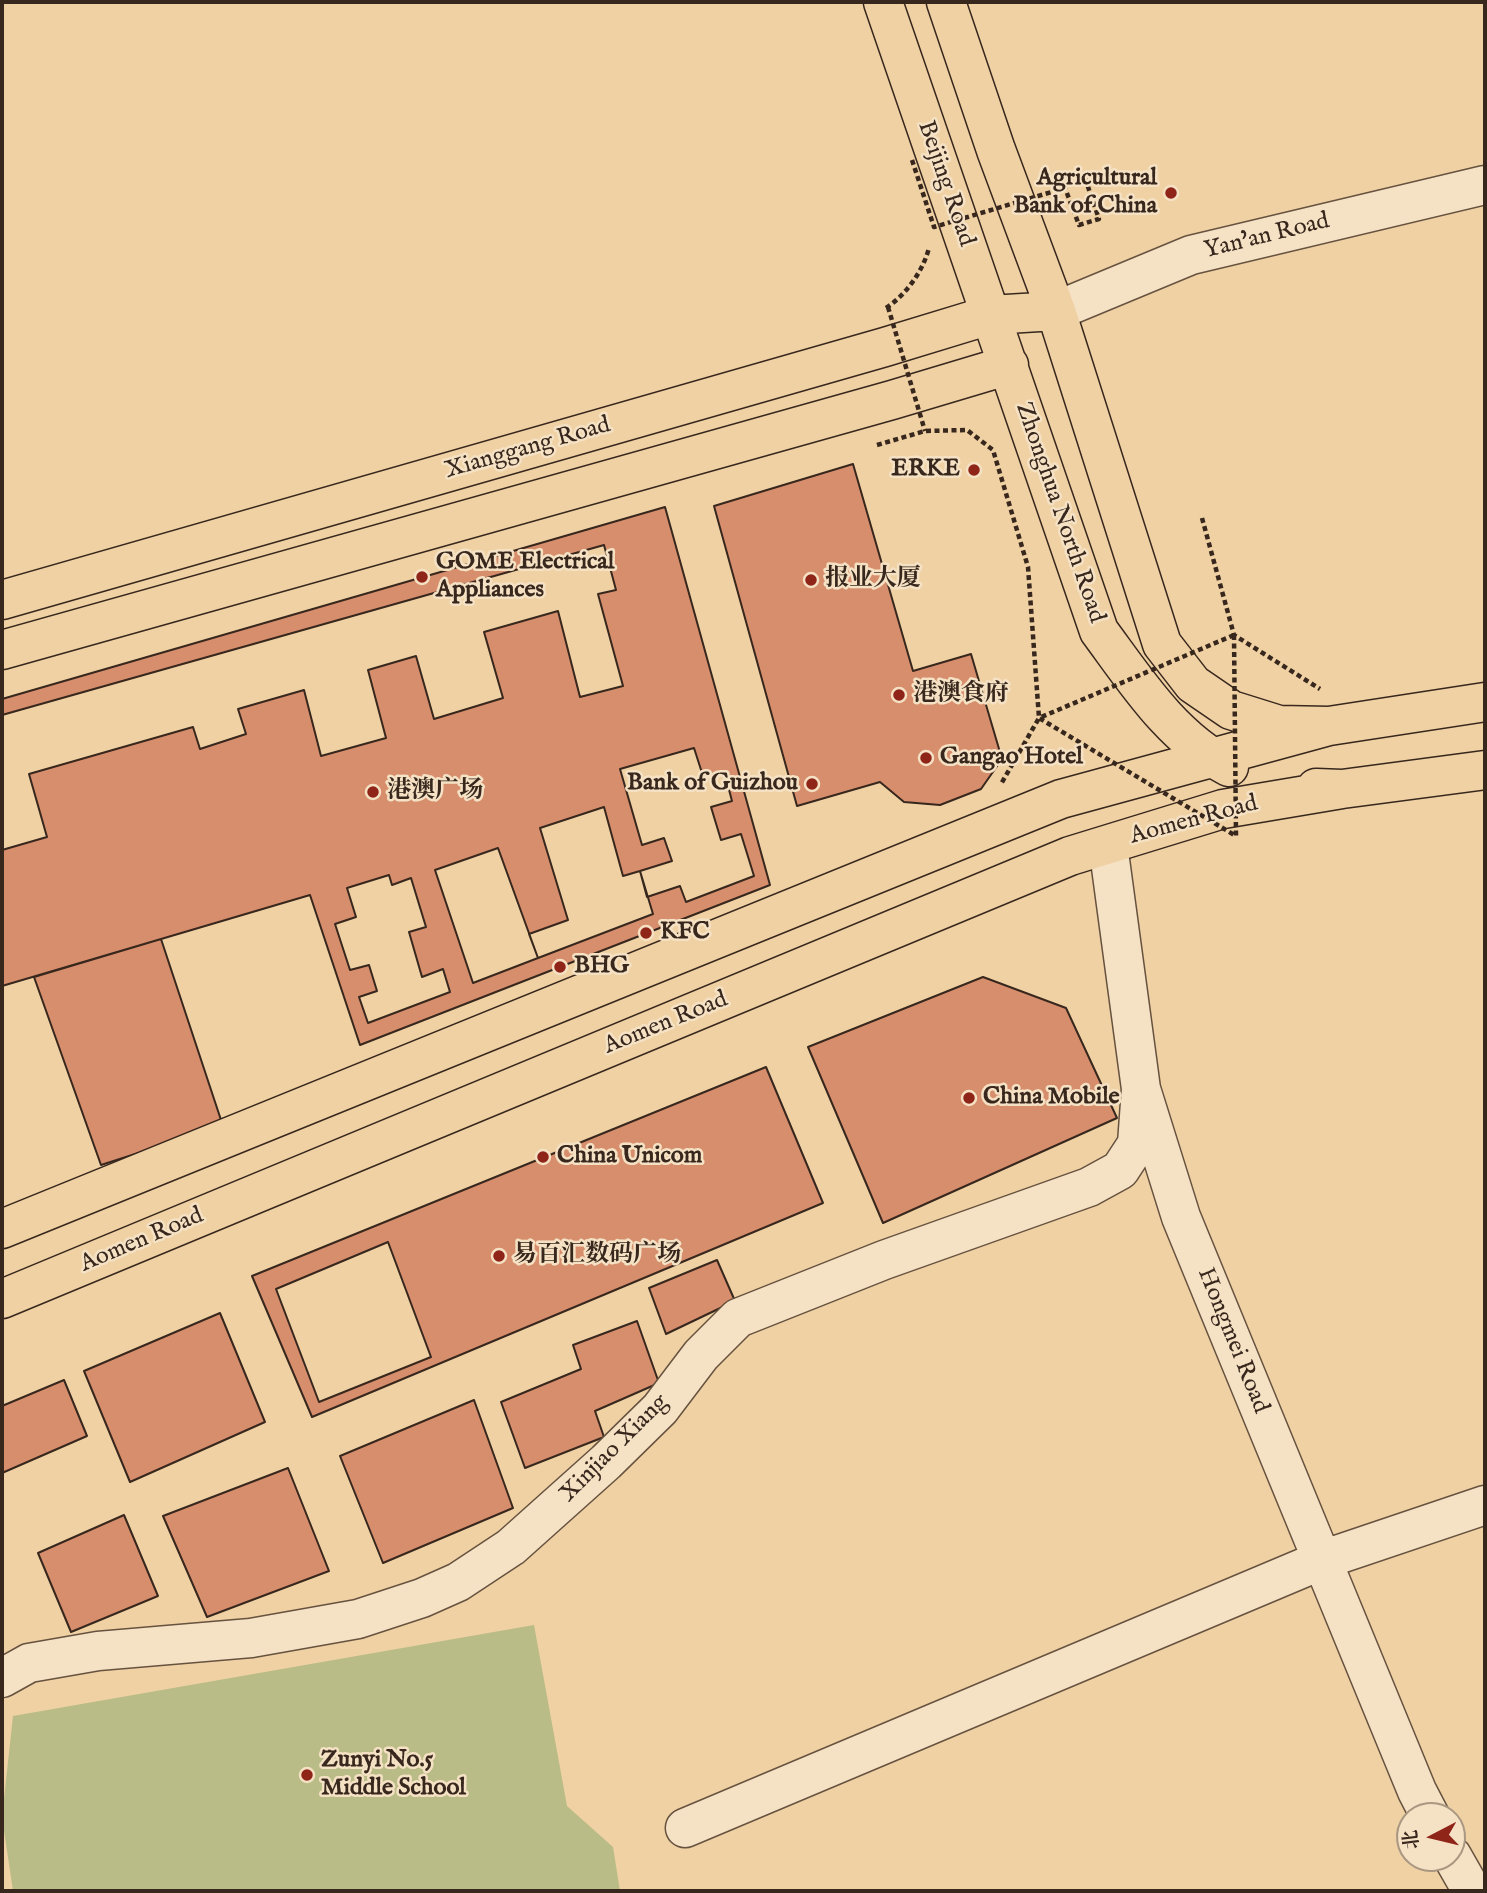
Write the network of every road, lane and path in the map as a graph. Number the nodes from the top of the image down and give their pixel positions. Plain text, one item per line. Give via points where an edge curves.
1 (883, 2) edge
2 (946, 2) edge
3 (912, 160) dead end
4 (1085, 178) dead end
5 (1485, 185) edge
6 (934, 227) junction
7 (888, 307) junction
8 (877, 311) dead end
9 (1056, 311) junction
10 (990, 315) junction
11 (1009, 365) junction
12 (925, 431) junction
13 (877, 445) dead end
14 (1202, 518) dead end
15 (2, 600) edge
16 (1234, 635) junction
17 (2, 650) edge
18 (1485, 702) edge
19 (1326, 708) junction
20 (1039, 718) junction
21 (1212, 758) junction
22 (1485, 770) edge
23 (1342, 789) junction
24 (998, 790) dead end
25 (1108, 845) junction
26 (1141, 1089) junction
27 (2, 1229) edge
28 (2, 1299) edge
29 (1485, 1505) edge
30 (1322, 1560) junction
31 (2, 1678) edge
32 (1423, 1802) edge
33 (685, 1828) dead end
34 (1461, 1872) edge
35 (1472, 1891) edge

1 - 10 main road, Beijing Road
2 - 9 main road
3 - 6 path, bridge
4 - 6 path, bridge via 1099,219 1079,225 1065,188
5 - 9 street, Yan'an Road via 1191,255
6 - 7 path via 926,258 907,290
7 - 8 path
7 - 12 path, bridge
9 - 10 main road, Xianggang Road
9 - 11 main road
9 - 19 main road via 1162,644 1193,684 1231,710 1279,725
10 - 11 main road, Beijing Road
10 - 15 main road, Xianggang Road
11 - 17 main road, Xianggang Road
11 - 21 main road, Zhonghua North Road via 1099,631 1158,710
12 - 13 path
12 - 20 path via 967,430 993,450 1028,567
14 - 16 path
16 - 19 path
16 - 20 path, bridge
16 - 20 path, bridge via 1236,836
18 - 19 main road
19 - 21 main road
20 - 24 path
21 - 23 main road, Zhonghua North Road via 1262,784
21 - 27 main road via 1061,799
22 - 23 main road, Zhonghua North Road
23 - 25 main road, Aomen Road via 1223,809
25 - 26 street, Hongmei Road
25 - 28 main road, Aomen Road via 1070,856
26 - 30 street, Hongmei Road via 1181,1217
26 - 31 street, Xinjiao Xiang via 1136,1144 1120,1170 1089,1187 738,1318 701,1355 660,1409 606,1462 511,1548 458,1582 358,1619 251,1639 98,1651 29,1663
29 - 30 street
30 - 32 street, Hongmei Road
30 - 33 street
34 - 35 street

